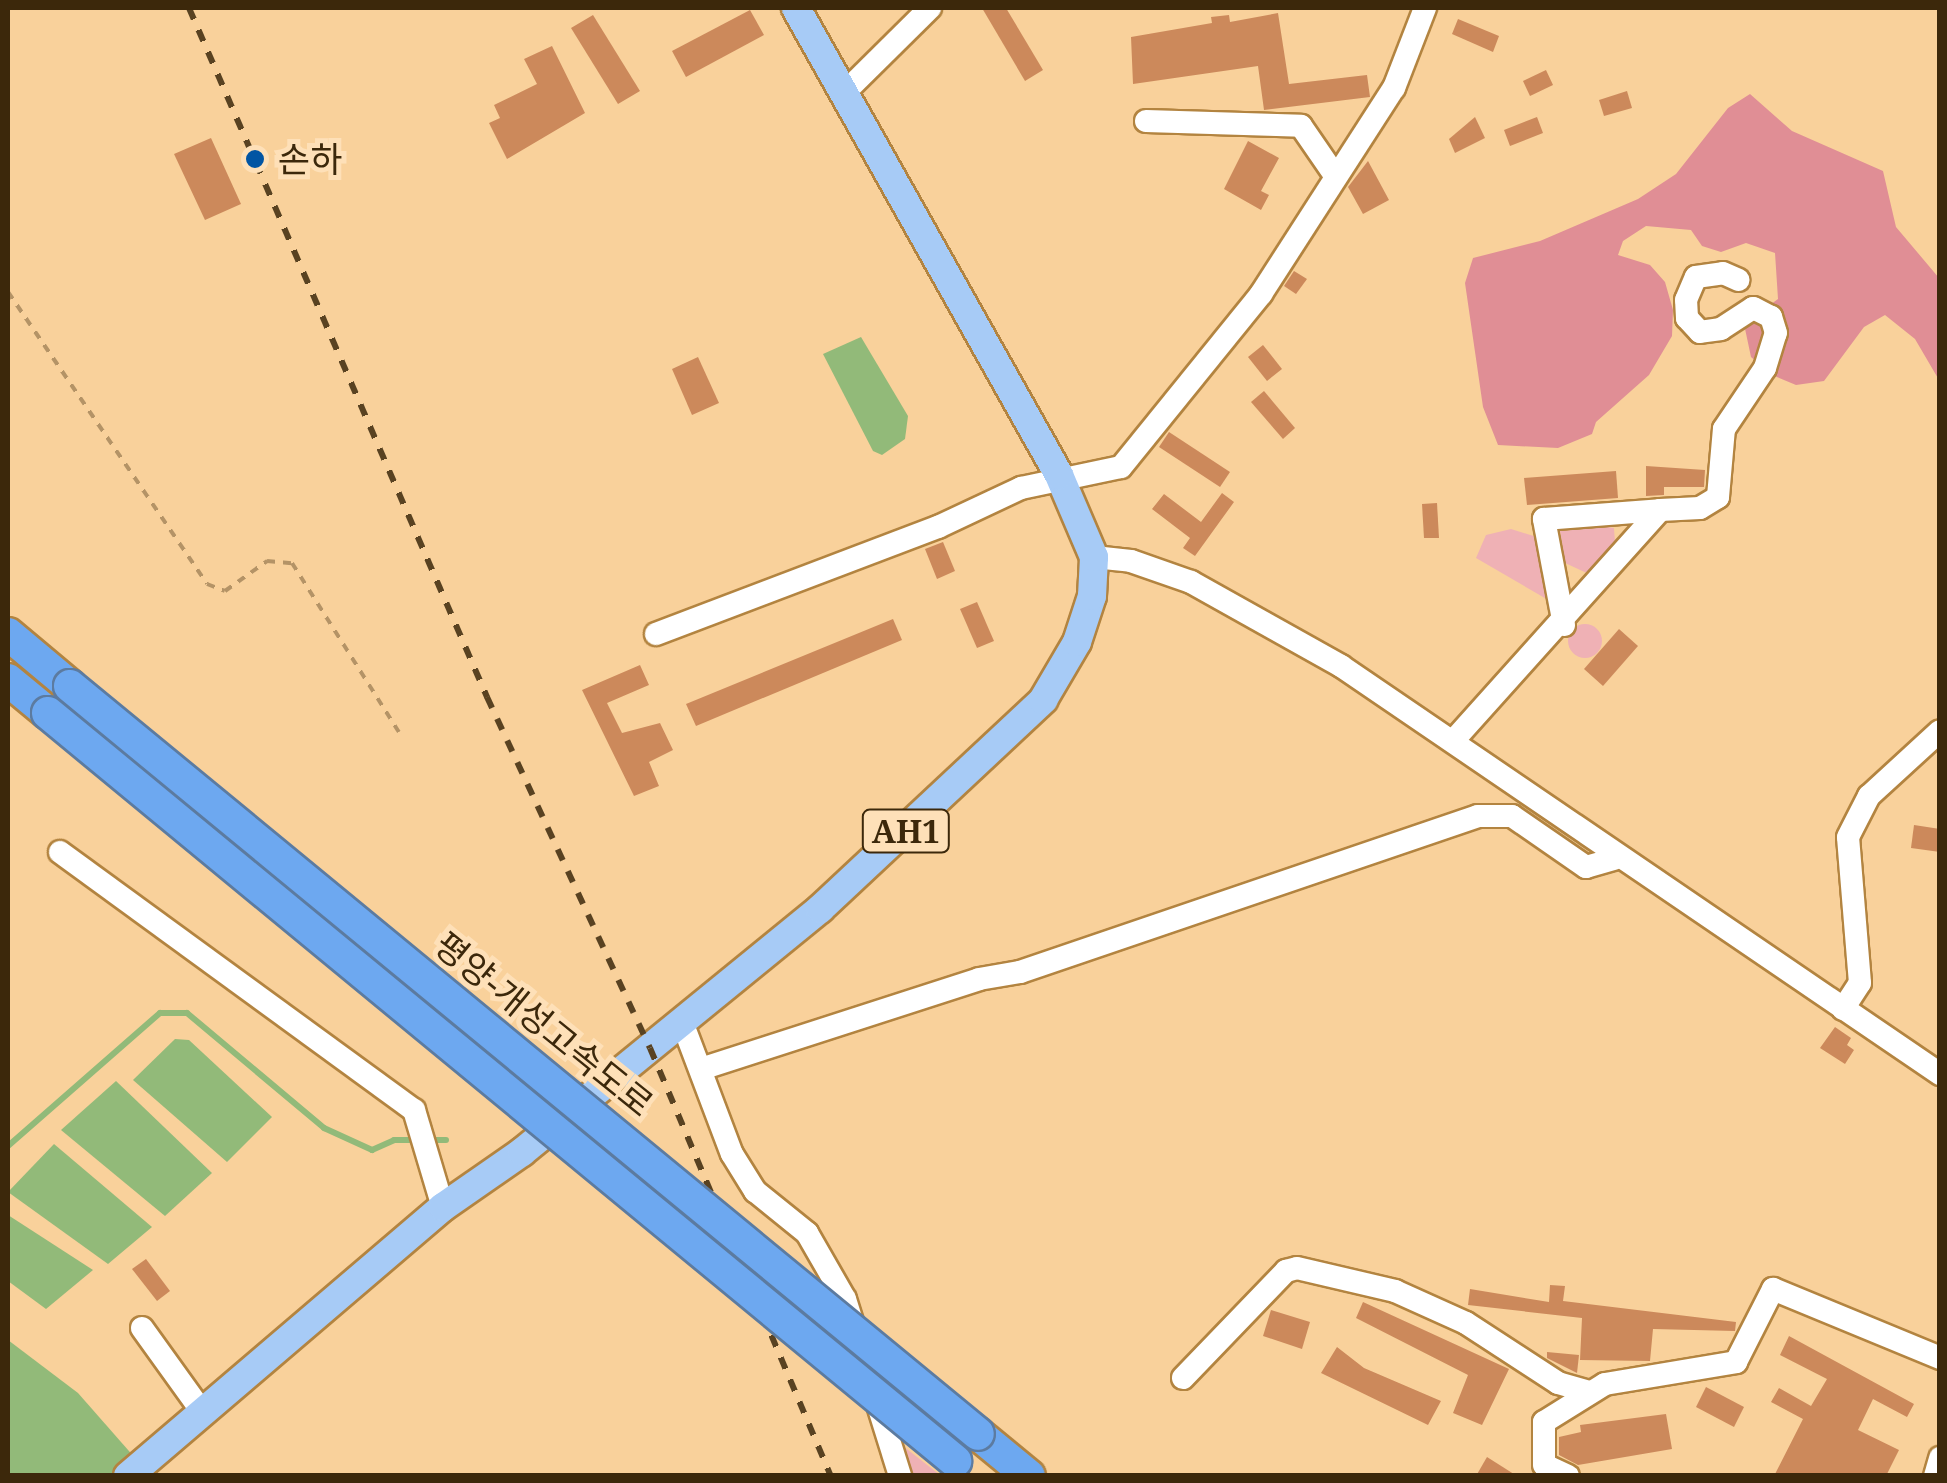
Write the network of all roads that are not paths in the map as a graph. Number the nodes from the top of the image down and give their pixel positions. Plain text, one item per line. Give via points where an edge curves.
1 (796, 8) edge
2 (930, 8) edge
3 (1425, 8) edge
4 (844, 93) junction
5 (1146, 120) dead end
6 (1334, 174) junction
7 (1739, 280) dead end
8 (1059, 475) junction
9 (1660, 510) junction
10 (1094, 557) junction
11 (1564, 625) junction
12 (8, 634) edge
13 (656, 634) dead end
14 (8, 680) edge
15 (1940, 732) edge
16 (1453, 741) junction
17 (1929, 751) edge
18 (60, 852) dead end
19 (1614, 859) junction
20 (1843, 1009) junction
21 (682, 1022) junction
22 (704, 1068) junction
23 (1940, 1074) edge
24 (444, 1207) junction
25 (142, 1328) dead end
26 (1940, 1358) edge
27 (1183, 1378) dead end
28 (1589, 1392) junction
29 (203, 1414) junction
30 (1940, 1458) edge
31 (964, 1469) edge
32 (128, 1476) edge
33 (900, 1476) edge
34 (1029, 1476) edge
35 (1568, 1476) edge
36 (1934, 1476) edge

1 - 4 main road, AH1
2 - 4 street
3 - 6 street via 1394,88
4 - 8 main road, AH1
5 - 6 street via 1300,126
6 - 8 street via 1261,294 1121,467 1089,478
7 - 9 street via 1723,273 1696,277 1687,318 1694,330 1710,333 1742,313 1762,310 1776,333 1774,351 1724,429 1718,497 1700,508
8 - 10 main road, AH1
8 - 13 street
9 - 11 street
9 - 11 street via 1544,519
10 - 16 street via 1132,561 1191,582 1341,666
10 - 21 main road, AH1 via 1092,596 1077,642 1043,700 820,909
11 - 16 street
12 - 34 highway, 평양-개성고속도로, bridge
14 - 31 highway, bridge
15 - 17 street
16 - 19 street
17 - 20 street via 1869,796 1848,838 1860,983
18 - 24 street via 414,1110
19 - 20 street
19 - 22 street via 1586,866 1512,816 1478,816 1020,972 979,979
20 - 23 street
21 - 22 street
21 - 24 main road, AH1
22 - 33 street via 732,1154 755,1191 806,1233 845,1299
24 - 29 main road, AH1
25 - 29 street
26 - 28 street via 1774,1288 1736,1362
27 - 28 street via 1259,1297 1297,1268 1395,1291 1466,1323 1558,1383
28 - 35 street via 1544,1422 1544,1464
29 - 32 main road, AH1
30 - 36 street

